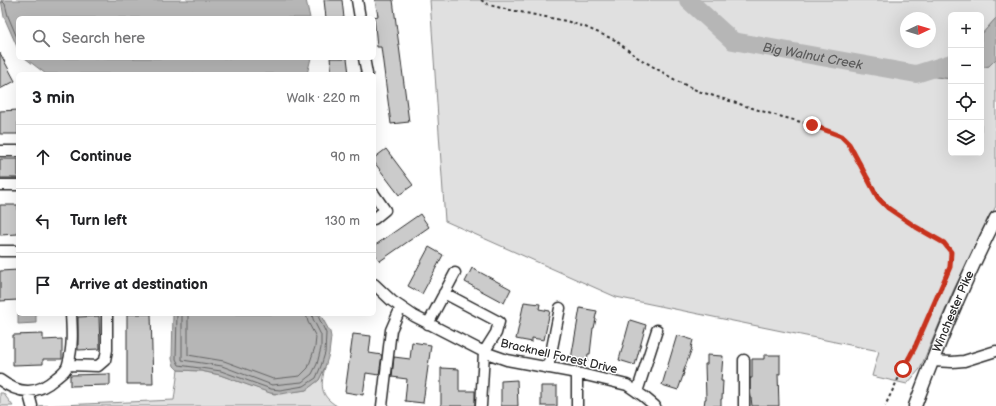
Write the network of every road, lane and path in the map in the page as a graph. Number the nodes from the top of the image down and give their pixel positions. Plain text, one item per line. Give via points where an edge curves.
1 (357, 0) edge
2 (481, 0) edge
3 (360, 16) edge
4 (364, 60) edge
5 (366, 72) edge
6 (16, 150) edge
7 (0, 151) edge
8 (0, 184) edge
9 (16, 185) edge
10 (376, 197) edge
11 (376, 217) edge
12 (996, 218) edge
13 (0, 251) edge
14 (16, 251) edge
15 (455, 273) dead end
16 (376, 286) edge
17 (444, 293) junction
18 (401, 307) junction
19 (560, 308) dead end
20 (71, 316) edge
21 (107, 316) edge
22 (428, 324) junction
23 (658, 330) dead end
24 (996, 351) edge
25 (484, 352) junction
26 (744, 360) dead end
27 (932, 361) junction
28 (68, 366) junction
29 (548, 368) junction
30 (577, 373) junction
31 (0, 380) edge
32 (28, 391) junction
33 (637, 392) junction
34 (32, 406) edge
35 (382, 406) edge
36 (481, 406) edge
37 (577, 406) edge
38 (655, 406) edge
39 (744, 406) edge
40 (885, 406) edge
41 (915, 406) edge

1 - 3 street
2 - 40 path via 489,5 566,21 604,34 637,57 698,91 812,125 841,136 849,144 878,198 888,208 944,243 951,252 950,267 915,347
4 - 5 street
6 - 7 street
8 - 9 street
10 - 11 street via 385,210
12 - 27 main road, Winchester Pike
13 - 14 street
15 - 17 street
16 - 18 street, Bracknell Forest Drive
17 - 22 street
17 - 25 street via 499,322 496,333
18 - 22 street, Bracknell Forest Drive
18 - 35 street via 391,330
19 - 29 street
20 - 28 street via 71,351
21 - 28 street via 105,360 98,366
22 - 25 street, Bracknell Forest Drive
23 - 33 street
24 - 27 street via 964,361
25 - 29 street, Bracknell Forest Drive via 507,360
25 - 36 street
26 - 39 street
27 - 41 main road, Winchester Pike
28 - 32 street via 40,389
29 - 30 street, Bracknell Forest Drive
30 - 33 street, Bracknell Forest Drive via 627,385
30 - 37 street
31 - 32 street via 21,391
32 - 34 street
33 - 38 street, Bracknell Forest Drive

